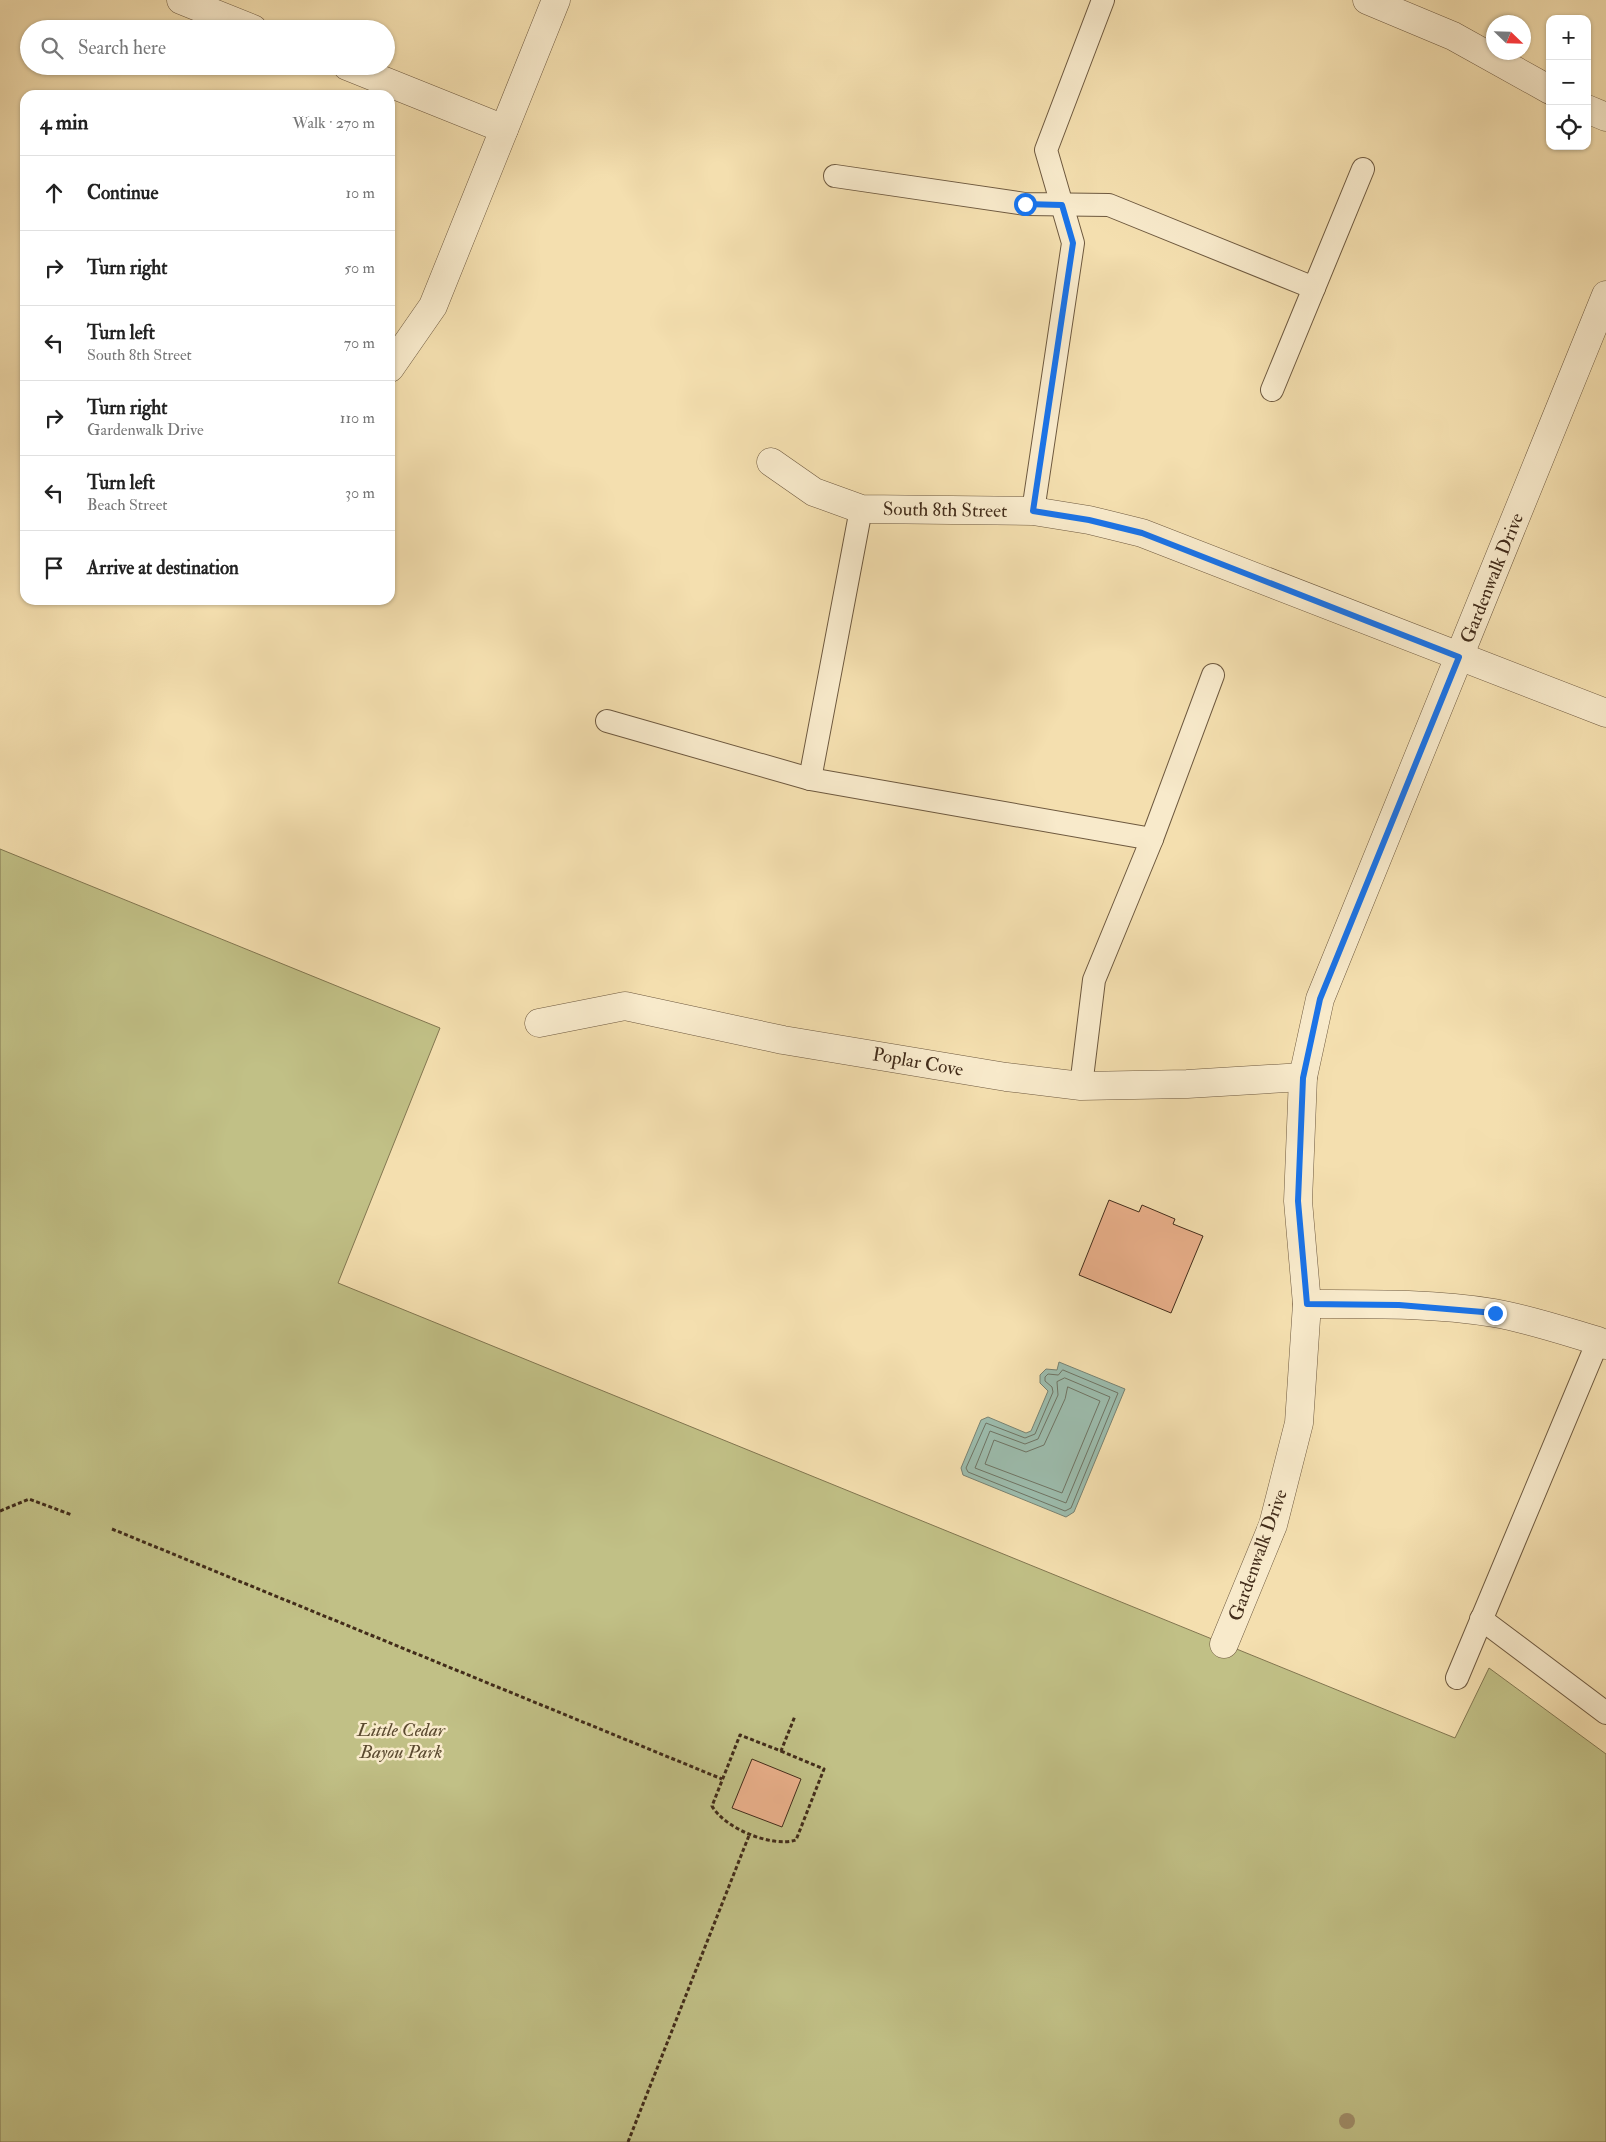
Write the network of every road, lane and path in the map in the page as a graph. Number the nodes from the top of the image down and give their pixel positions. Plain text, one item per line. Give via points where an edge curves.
1 (181, 0) edge
2 (556, 0) edge
3 (1104, 0) edge
4 (1367, 0) edge
5 (231, 20) edge
6 (369, 75) edge
7 (1546, 88) edge
8 (1591, 111) edge
9 (1606, 117) edge
10 (504, 129) junction
11 (1363, 169) dead end
12 (835, 176) dead end
13 (1062, 205) junction
14 (1314, 288) junction
15 (1606, 295) edge
16 (395, 361) edge
17 (1272, 390) dead end
18 (771, 462) dead end
19 (861, 509) junction
20 (1033, 511) junction
21 (1459, 657) junction
22 (1213, 675) dead end
23 (1606, 713) edge
24 (607, 720) dead end
25 (810, 779) junction
26 (1152, 839) junction
27 (539, 1023) dead end
28 (1303, 1078) junction
29 (1081, 1086) junction
30 (1307, 1304) junction
31 (1602, 1343) edge
32 (0, 1511) edge
33 (72, 1515) dead end
34 (112, 1530) dead end
35 (1481, 1619) junction
36 (1224, 1644) dead end
37 (1457, 1678) dead end
38 (1606, 1713) edge
39 (795, 1716) dead end
40 (780, 1751) junction
41 (722, 1779) junction
42 (750, 1833) junction
43 (628, 2142) edge

1 - 5 street
2 - 10 street
3 - 13 lane via 1046,150
4 - 7 street via 1453,36
6 - 10 street
8 - 9 street
10 - 16 street via 432,306
11 - 14 lane
12 - 13 lane via 1025,204
13 - 14 lane via 1109,205
13 - 20 lane via 1073,243
14 - 17 lane
15 - 21 street, Gardenwalk Drive
18 - 19 street, South 8th Street via 814,492
19 - 20 street, South 8th Street
19 - 25 lane
20 - 21 street, South 8th Street via 1142,533
21 - 23 street, South 8th Street
21 - 28 street, Gardenwalk Drive via 1320,999
22 - 26 lane
24 - 25 lane
25 - 26 lane
26 - 29 lane via 1094,980
27 - 29 street, Poplar Cove via 624,1006 783,1040 1006,1077
28 - 29 street, Poplar Cove
28 - 30 street, Gardenwalk Drive via 1298,1201
30 - 31 street via 1399,1305 1495,1313
30 - 36 street, Gardenwalk Drive via 1299,1423 1288,1473 1273,1525
31 - 35 lane
32 - 33 path via 29,1500
34 - 41 path
35 - 37 lane
35 - 38 lane
39 - 40 path
40 - 41 path via 740,1735
40 - 42 path via 824,1769 796,1840 773,1842
41 - 42 path via 712,1806 725,1823
42 - 43 path

